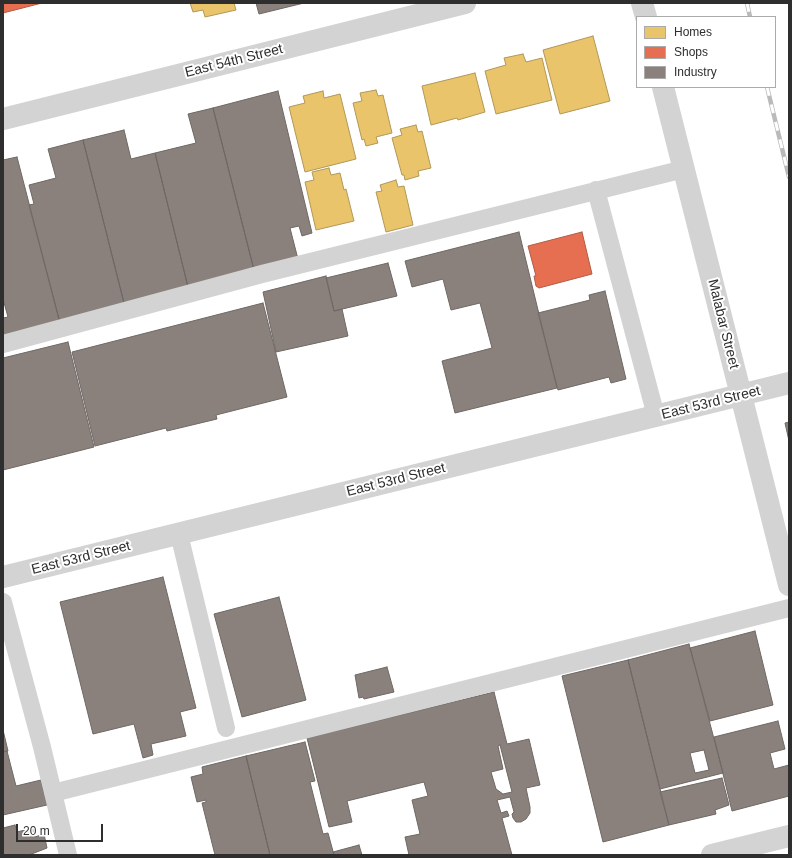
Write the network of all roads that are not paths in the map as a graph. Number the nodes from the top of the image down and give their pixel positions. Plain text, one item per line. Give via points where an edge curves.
1 (465, 3) edge
2 (642, 3) edge
3 (646, 16) edge
4 (663, 88) edge
5 (3, 120) edge
6 (684, 169) junction
7 (596, 190) junction
8 (3, 344) edge
9 (789, 383) edge
10 (741, 395) junction
11 (656, 416) junction
12 (179, 534) junction
13 (3, 577) edge
14 (789, 585) edge
15 (3, 602) edge
16 (789, 608) edge
17 (226, 728) dead end
18 (53, 793) junction
19 (789, 836) edge
20 (68, 855) edge
21 (712, 855) edge

1 - 5 street, East 54th Street
2 - 3 street
4 - 6 street, Malabar Street
6 - 7 lane
6 - 10 street, Malabar Street
7 - 8 lane via 262,274
7 - 11 lane
9 - 10 street, East 53rd Street
10 - 11 street, East 53rd Street
10 - 14 street, Malabar Street
11 - 12 street, East 53rd Street
12 - 13 street, East 53rd Street
12 - 17 lane
15 - 18 lane
16 - 18 lane
18 - 20 lane
19 - 21 street

